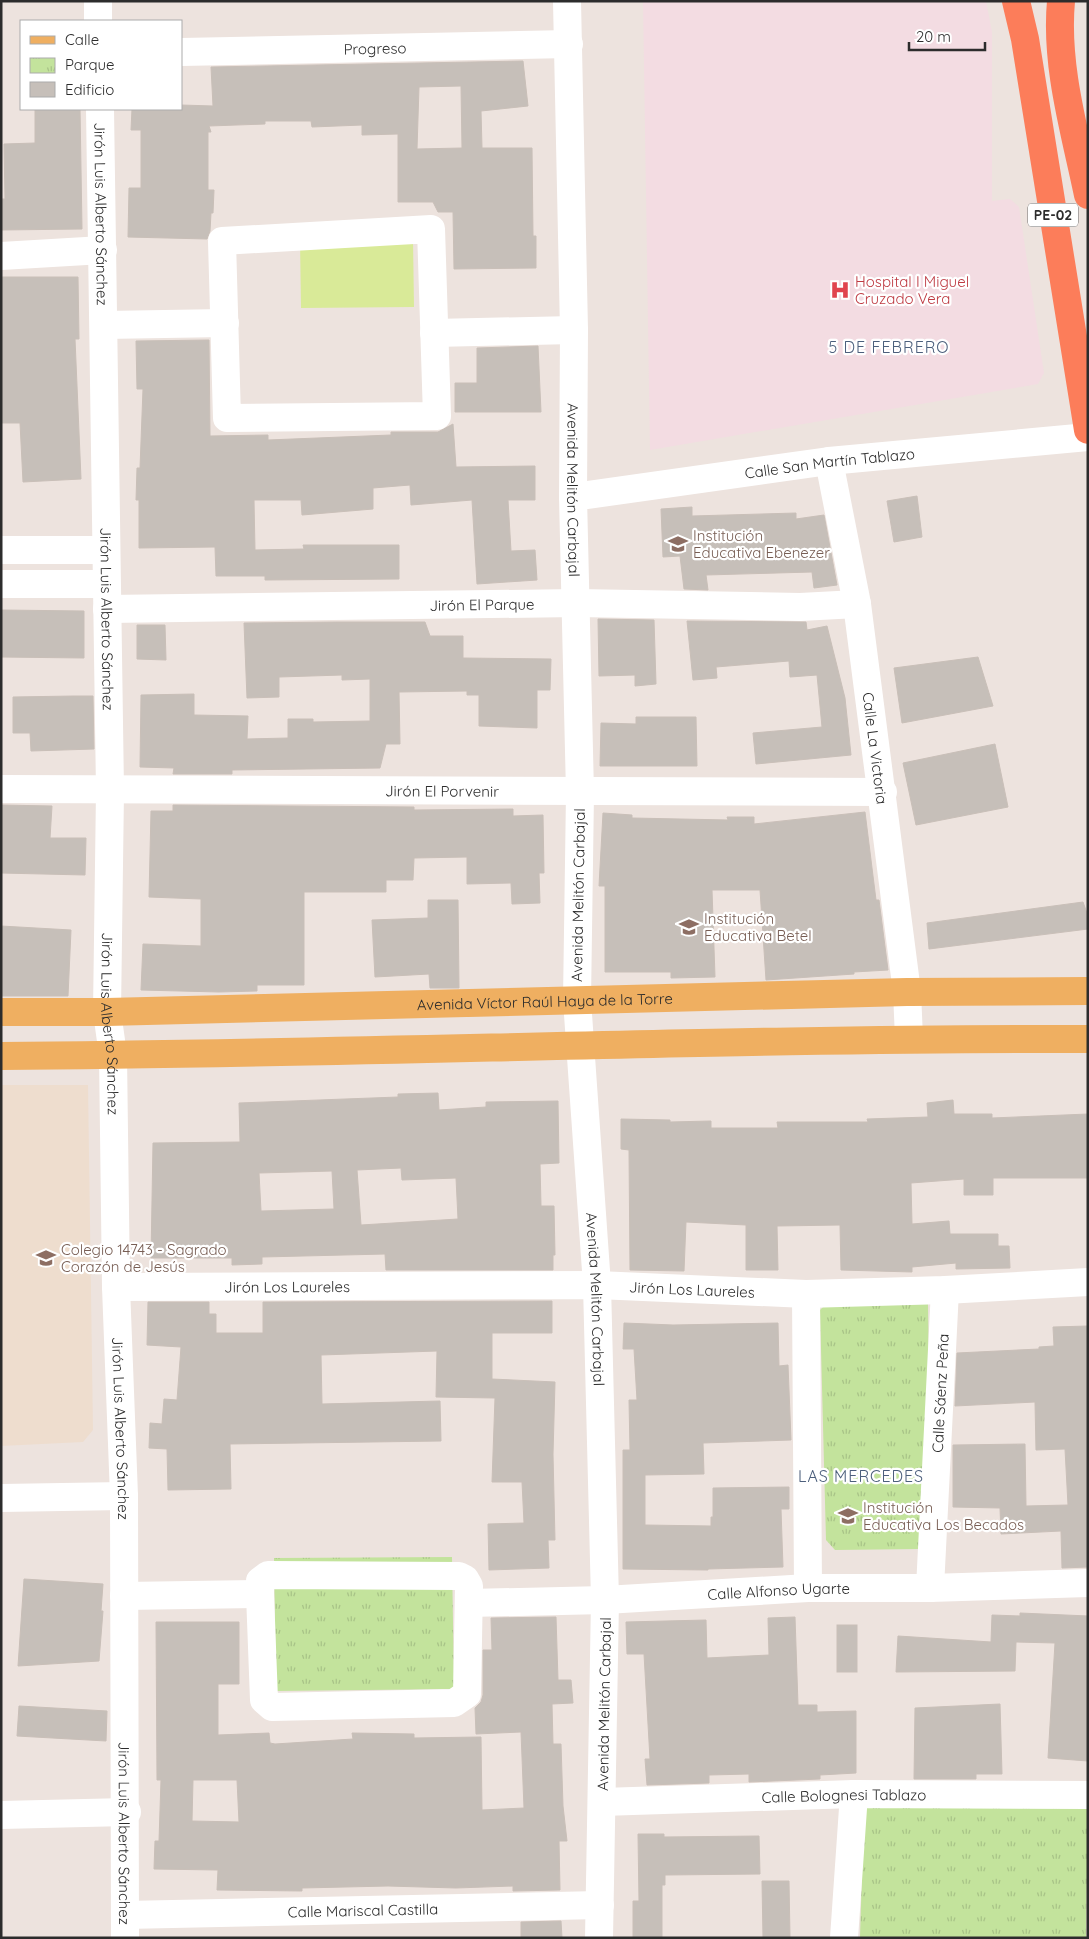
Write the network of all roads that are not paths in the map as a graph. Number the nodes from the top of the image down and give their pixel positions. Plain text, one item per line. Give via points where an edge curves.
1 (98, 1) edge
2 (567, 1) edge
3 (1016, 1) edge
4 (1061, 1) edge
5 (98, 20) edge
6 (569, 44) junction
7 (182, 52) edge
8 (100, 110) edge
9 (1088, 195) edge
10 (103, 250) junction
11 (1, 256) edge
12 (224, 323) junction
13 (104, 325) junction
14 (574, 330) junction
15 (434, 333) junction
16 (1088, 430) edge
17 (1088, 436) edge
18 (829, 461) junction
19 (573, 497) junction
20 (1, 550) edge
21 (106, 550) junction
22 (1, 584) edge
23 (107, 597) junction
24 (577, 603) junction
25 (857, 604) junction
26 (1, 789) edge
27 (110, 791) junction
28 (883, 792) junction
29 (580, 793) junction
30 (1088, 991) edge
31 (907, 992) junction
32 (577, 1000) junction
33 (1, 1012) edge
34 (107, 1012) junction
35 (909, 1038) junction
36 (1088, 1039) edge
37 (581, 1047) junction
38 (113, 1055) junction
39 (1, 1056) edge
40 (1088, 1282) edge
41 (597, 1285) junction
42 (116, 1288) junction
43 (945, 1290) junction
44 (806, 1294) junction
45 (124, 1496) junction
46 (1, 1498) edge
47 (1088, 1583) edge
48 (808, 1588) junction
49 (930, 1588) junction
50 (260, 1594) junction
51 (124, 1596) junction
52 (605, 1600) junction
53 (469, 1602) junction
54 (854, 1794) junction
55 (1088, 1795) edge
56 (602, 1802) junction
57 (126, 1812) junction
58 (1, 1815) edge
59 (600, 1906) junction
60 (125, 1926) edge
61 (599, 1938) edge
62 (844, 1938) edge

1 - 5 street
2 - 6 street, Avenida Melitón Carbajal
3 - 16 highway, PE-02 via 1025,39
4 - 9 highway, PE-02 via 1058,28 1062,67
6 - 7 street, Progreso
6 - 14 street, Avenida Melitón Carbajal
8 - 10 street, Jirón Luis Alberto Sánchez
10 - 11 street
10 - 13 street, Jirón Luis Alberto Sánchez
12 - 13 street
12 - 15 street via 228,418 438,416
12 - 15 street via 222,241 431,228
13 - 21 street, Jirón Luis Alberto Sánchez
14 - 15 street
14 - 19 street, Avenida Melitón Carbajal
17 - 18 street, Calle San Martín Tablazo
18 - 19 street, Calle San Martín Tablazo
18 - 25 street, Calle La Victoria
19 - 24 street, Avenida Melitón Carbajal
20 - 21 street
21 - 23 street, Jirón Luis Alberto Sánchez
22 - 23 street, Jirón El Parque
23 - 24 street, Jirón El Parque
23 - 27 street, Jirón Luis Alberto Sánchez
24 - 25 street, Jirón El Parque via 800,607
24 - 29 street, Avenida Melitón Carbajal
25 - 28 street, Calle La Victoria
26 - 27 street, Jirón El Porvenir
27 - 29 street, Jirón El Porvenir
27 - 34 street, Jirón Luis Alberto Sánchez
28 - 29 street, Jirón El Porvenir
28 - 31 street, Calle La Victoria
29 - 32 street, Avenida Melitón Carbajal
30 - 31 main road, Avenida Víctor Raúl Haya de la Torre
31 - 32 main road, Avenida Víctor Raúl Haya de la Torre
31 - 35 street, Calle La Victoria
32 - 34 main road, Avenida Víctor Raúl Haya de la Torre
32 - 37 street, Avenida Melitón Carbajal
33 - 34 main road, Avenida Víctor Raúl Haya de la Torre
34 - 38 street, Jirón Luis Alberto Sánchez
35 - 36 main road
35 - 37 main road
37 - 38 main road
37 - 41 street, Avenida Melitón Carbajal
38 - 39 main road
38 - 42 street, Jirón Luis Alberto Sánchez
40 - 43 street, Jirón Los Laureles
41 - 42 street, Jirón Los Laureles
41 - 44 street, Jirón Los Laureles
41 - 52 street, Avenida Melitón Carbajal
42 - 45 street, Jirón Luis Alberto Sánchez
43 - 44 street, Jirón Los Laureles
43 - 49 street, Calle Sáenz Peña
44 - 48 street
45 - 46 street
45 - 51 street, Jirón Luis Alberto Sánchez
47 - 49 street, Calle Alfonso Ugarte
48 - 49 street, Calle Alfonso Ugarte
48 - 52 street, Calle Alfonso Ugarte
50 - 51 street
50 - 53 street via 260,1581 268,1575 459,1576 469,1586
50 - 53 street via 264,1700 272,1707 454,1703 462,1700 467,1694
51 - 57 street, Jirón Luis Alberto Sánchez
52 - 53 street, Calle Alfonso Ugarte
52 - 56 street, Avenida Melitón Carbajal
54 - 55 street, Calle Bolognesi Tablazo
54 - 56 street, Calle Bolognesi Tablazo
54 - 62 street
56 - 59 street, Avenida Melitón Carbajal
57 - 58 street
57 - 60 street, Jirón Luis Alberto Sánchez
59 - 60 street, Calle Mariscal Castilla
59 - 61 street, Avenida Melitón Carbajal

